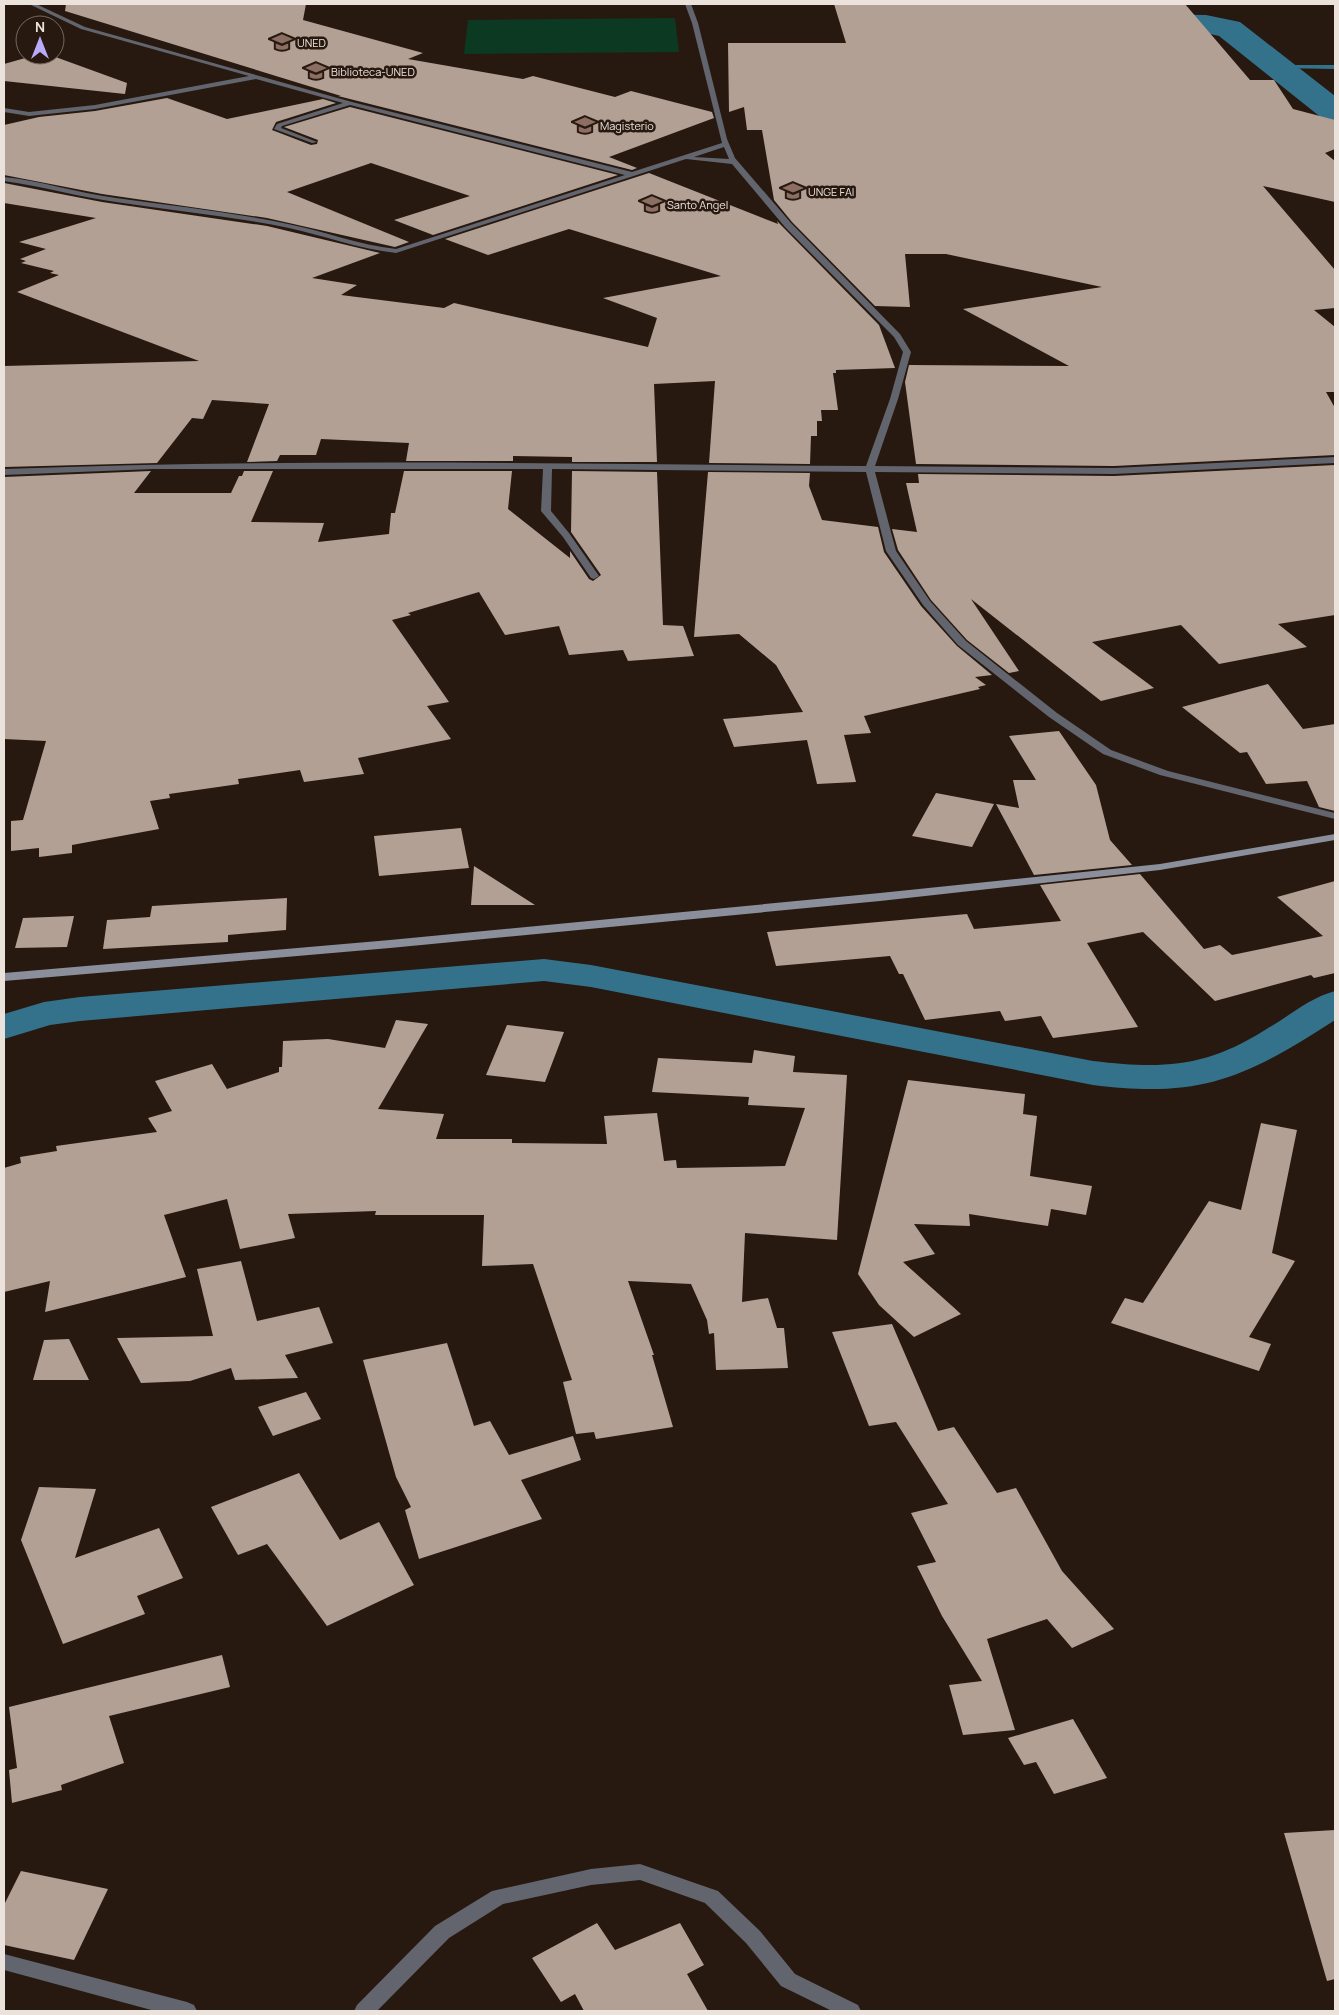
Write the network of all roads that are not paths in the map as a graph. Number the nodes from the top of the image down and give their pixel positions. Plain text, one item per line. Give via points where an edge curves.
1 (32, 4) edge
2 (688, 4) edge
3 (257, 76) junction
4 (350, 103) junction
5 (4, 110) edge
6 (314, 142) dead end
7 (726, 144) junction
8 (683, 158) junction
9 (735, 162) junction
10 (631, 174) junction
11 (4, 179) edge
12 (1335, 460) edge
13 (548, 466) junction
14 (870, 468) junction
15 (4, 472) edge
16 (594, 576) dead end
17 (1335, 816) edge
18 (1335, 837) edge
19 (4, 977) edge
20 (4, 1962) edge
21 (187, 2011) edge
22 (364, 2011) edge
23 (851, 2011) edge

1 - 3 street via 83,28
2 - 7 street
3 - 4 street
3 - 5 street via 96,107 25,113
4 - 6 street via 279,125 277,129
4 - 10 street
7 - 8 street
7 - 9 street
8 - 9 street
8 - 10 street
9 - 14 street via 788,225 897,336 907,352
10 - 11 street via 396,251 280,224 114,200
12 - 14 street via 1114,471
13 - 14 street
13 - 15 street via 153,466
13 - 16 street via 546,512
14 - 17 street via 891,550 926,603 962,643 1054,716 1107,752 1164,773
18 - 19 main road via 1160,867 899,895
20 - 21 street
22 - 23 street via 442,1932 499,1897 592,1877 640,1872 711,1897 754,1937 788,1980

